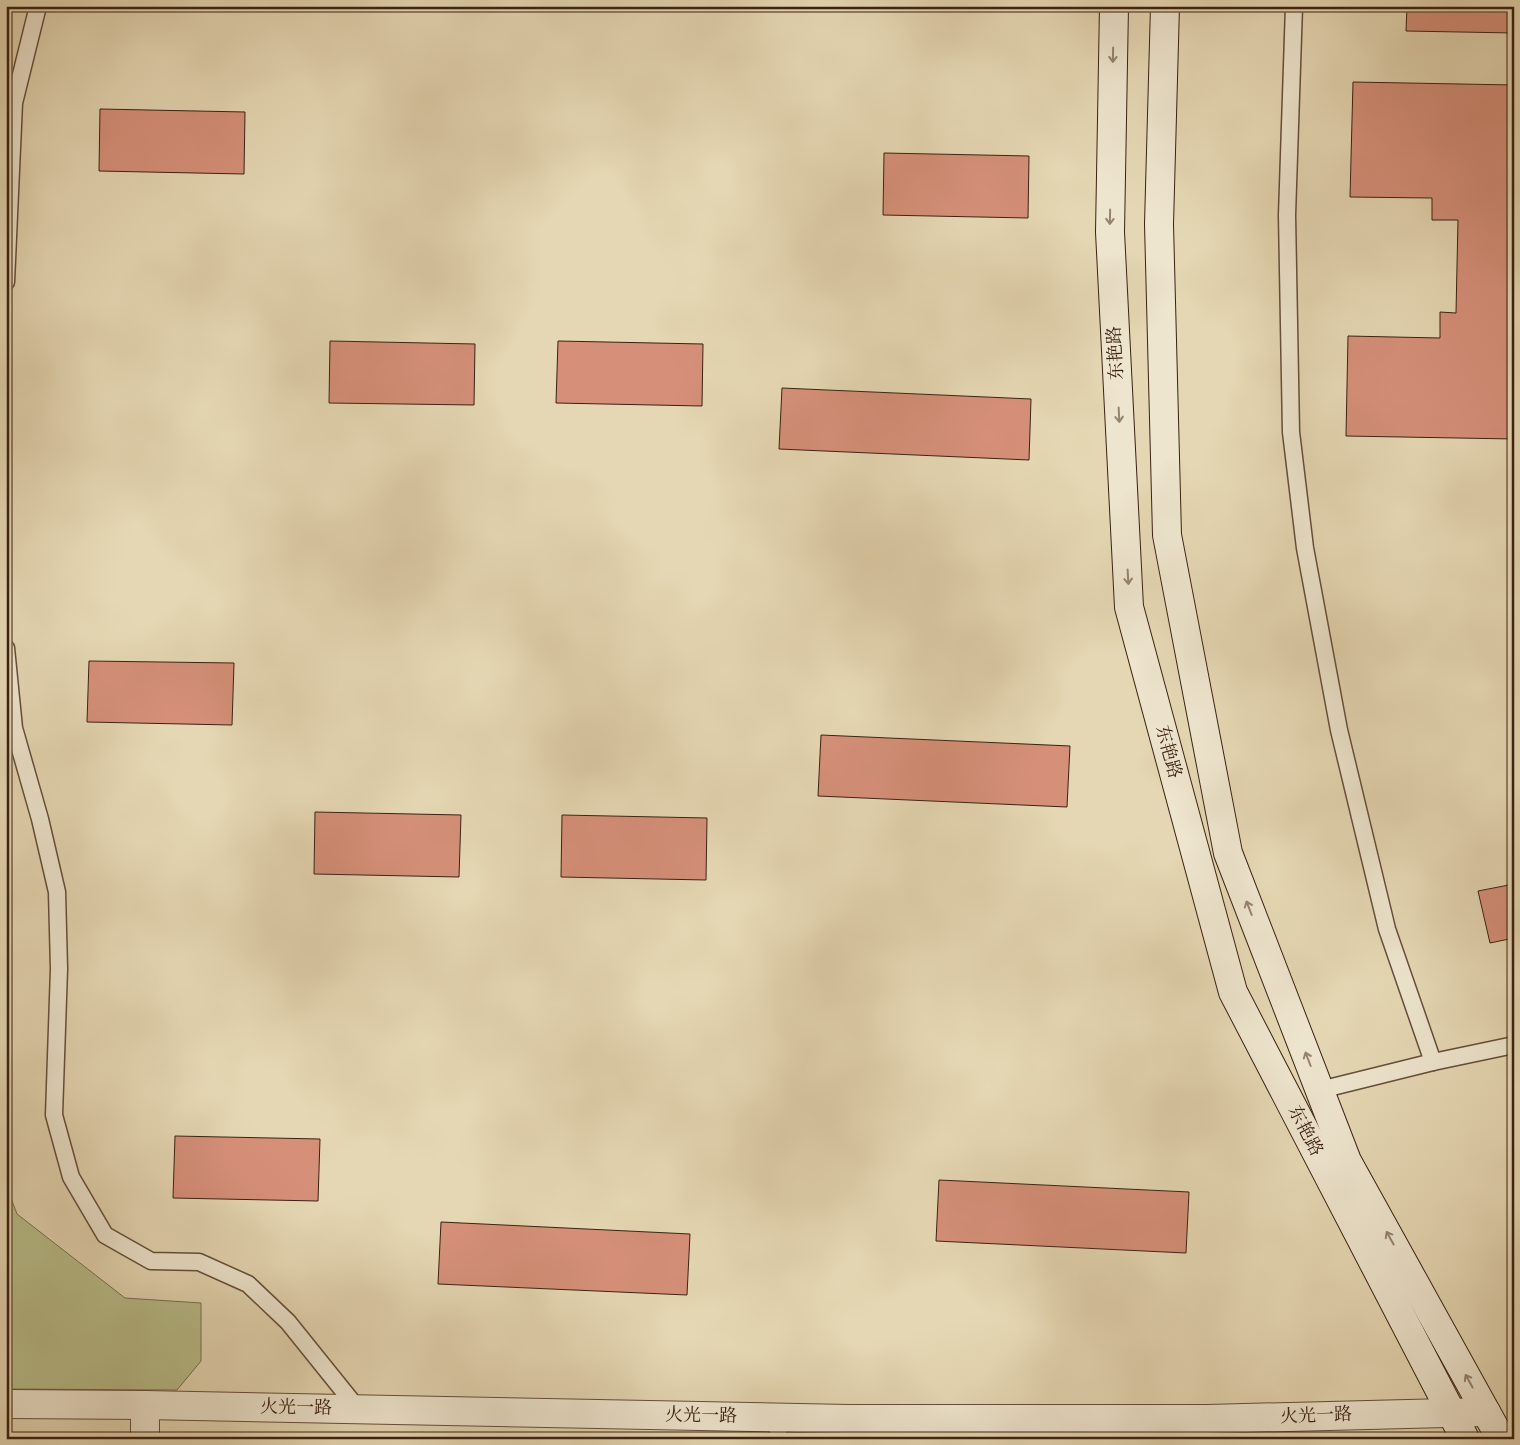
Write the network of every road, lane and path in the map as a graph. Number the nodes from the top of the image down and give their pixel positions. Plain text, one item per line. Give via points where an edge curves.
1 (38, 6) edge
2 (1114, 6) edge
3 (1165, 6) edge
4 (1294, 6) edge
5 (6, 282) edge
6 (6, 648) edge
7 (1514, 1045) edge
8 (1433, 1062) junction
9 (1320, 1090) junction
10 (6, 1404) edge
11 (145, 1405) junction
12 (358, 1409) junction
13 (1451, 1412) junction
14 (1486, 1412) junction
15 (778, 1428) edge
16 (849, 1429) edge
17 (145, 1439) edge
18 (1465, 1439) edge
19 (1501, 1439) edge

1 - 5 lane via 14,103
2 -> 13 main road, 东艳路 via 1110,232 1129,606 1232,992
9 -> 3 main road, 东艳路 via 1228,853 1167,535 1159,224
4 - 8 lane via 1287,215 1291,422 1305,548 1339,730 1387,929
6 - 12 lane via 14,728 57,892 60,969 54,1115 71,1177 105,1235 151,1262 199,1262 248,1284 288,1322
7 - 8 lane
8 - 9 lane
14 -> 9 main road, 东艳路 via 1347,1160
10 - 11 main road, 火光一路
11 - 12 main road, 火光一路
11 - 17 main road
12 - 15 main road, 火光一路
13 - 14 main road, 火光一路
13 - 16 main road, 火光一路
13 - 18 main road, 东艳路
14 - 19 main road, 东艳路
15 - 16 main road, 火光一路

